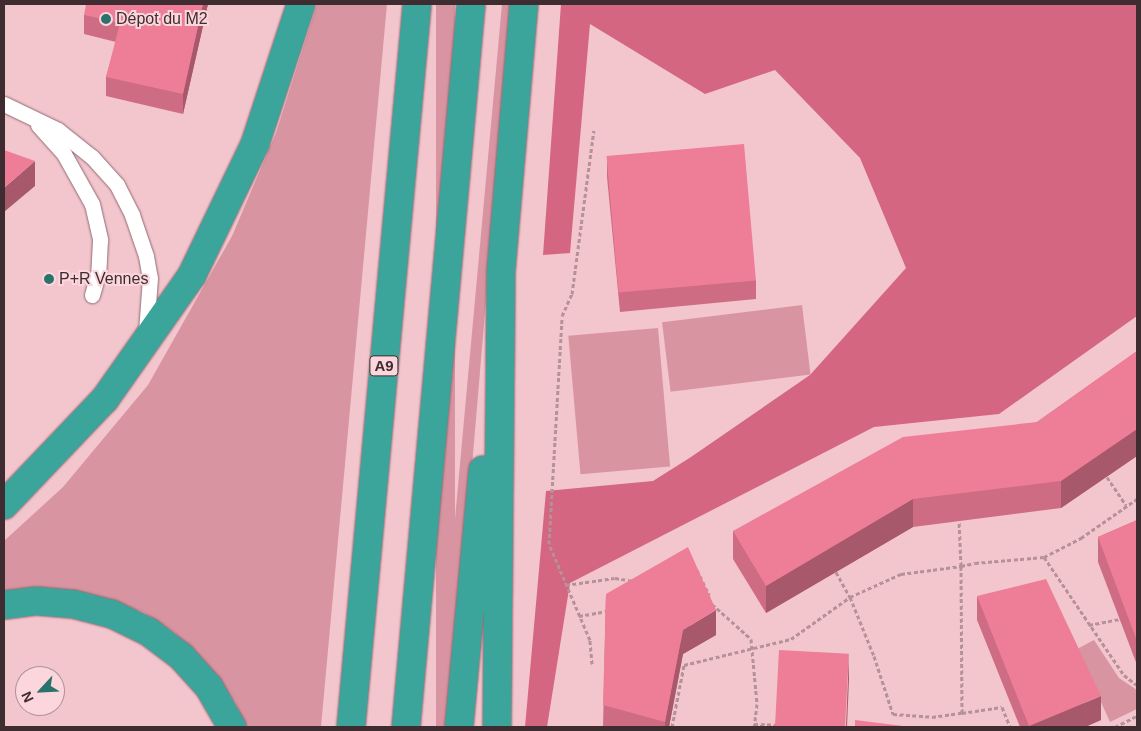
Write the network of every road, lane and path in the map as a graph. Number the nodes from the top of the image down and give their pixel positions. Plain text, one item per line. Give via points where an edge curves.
1 (302, 4) edge
2 (417, 4) edge
3 (471, 4) edge
4 (524, 4) edge
5 (4, 104) edge
6 (26, 114) junction
7 (594, 130) dead end
8 (502, 272) junction
9 (92, 295) dead end
10 (142, 350) junction
11 (1106, 478) edge
12 (1137, 499) edge
13 (4, 505) edge
14 (1126, 505) junction
15 (959, 521) edge
16 (1044, 557) junction
17 (961, 566) junction
18 (691, 567) edge
19 (836, 572) edge
20 (638, 581) edge
21 (566, 585) junction
22 (850, 597) junction
23 (4, 606) edge
24 (611, 609) edge
25 (579, 616) junction
26 (1120, 619) edge
27 (1089, 625) junction
28 (752, 648) junction
29 (592, 664) dead end
30 (1137, 685) edge
31 (962, 713) junction
32 (1137, 716) edge
33 (778, 725) edge
34 (754, 726) edge
35 (232, 727) edge
36 (352, 727) edge
37 (406, 727) edge
38 (459, 727) edge
39 (497, 727) edge
40 (672, 727) edge
41 (1010, 727) edge
42 (1115, 727) edge

1 - 10 highway via 273,98 235,190 192,274
2 - 36 highway, A9
3 - 37 highway
4 - 8 highway
5 - 6 lane
6 - 9 lane via 64,154 92,204 100,240 98,274
6 - 10 lane via 58,130 92,157 125,199 140,236 150,278 150,304
7 - 21 path via 572,294 562,316 549,544
8 - 38 highway
8 - 39 highway
10 - 13 highway via 64,445
11 - 14 path
12 - 14 path
14 - 16 path via 1081,538
15 - 17 path
16 - 17 path
16 - 27 path
17 - 22 path via 901,574
17 - 31 path
18 - 28 path via 701,573 713,606 751,639
19 - 22 path
20 - 21 path via 615,578
21 - 25 path
22 - 28 path via 791,639
22 - 31 path via 893,714 932,717
23 - 35 highway via 37,601 73,604 112,614 149,632 181,656 209,687
24 - 25 path
25 - 29 path via 590,640
26 - 27 path
27 - 30 path via 1124,675
28 - 34 path via 758,704
28 - 40 path via 684,665
31 - 41 path via 1002,707
32 - 42 path
33 - 34 path

